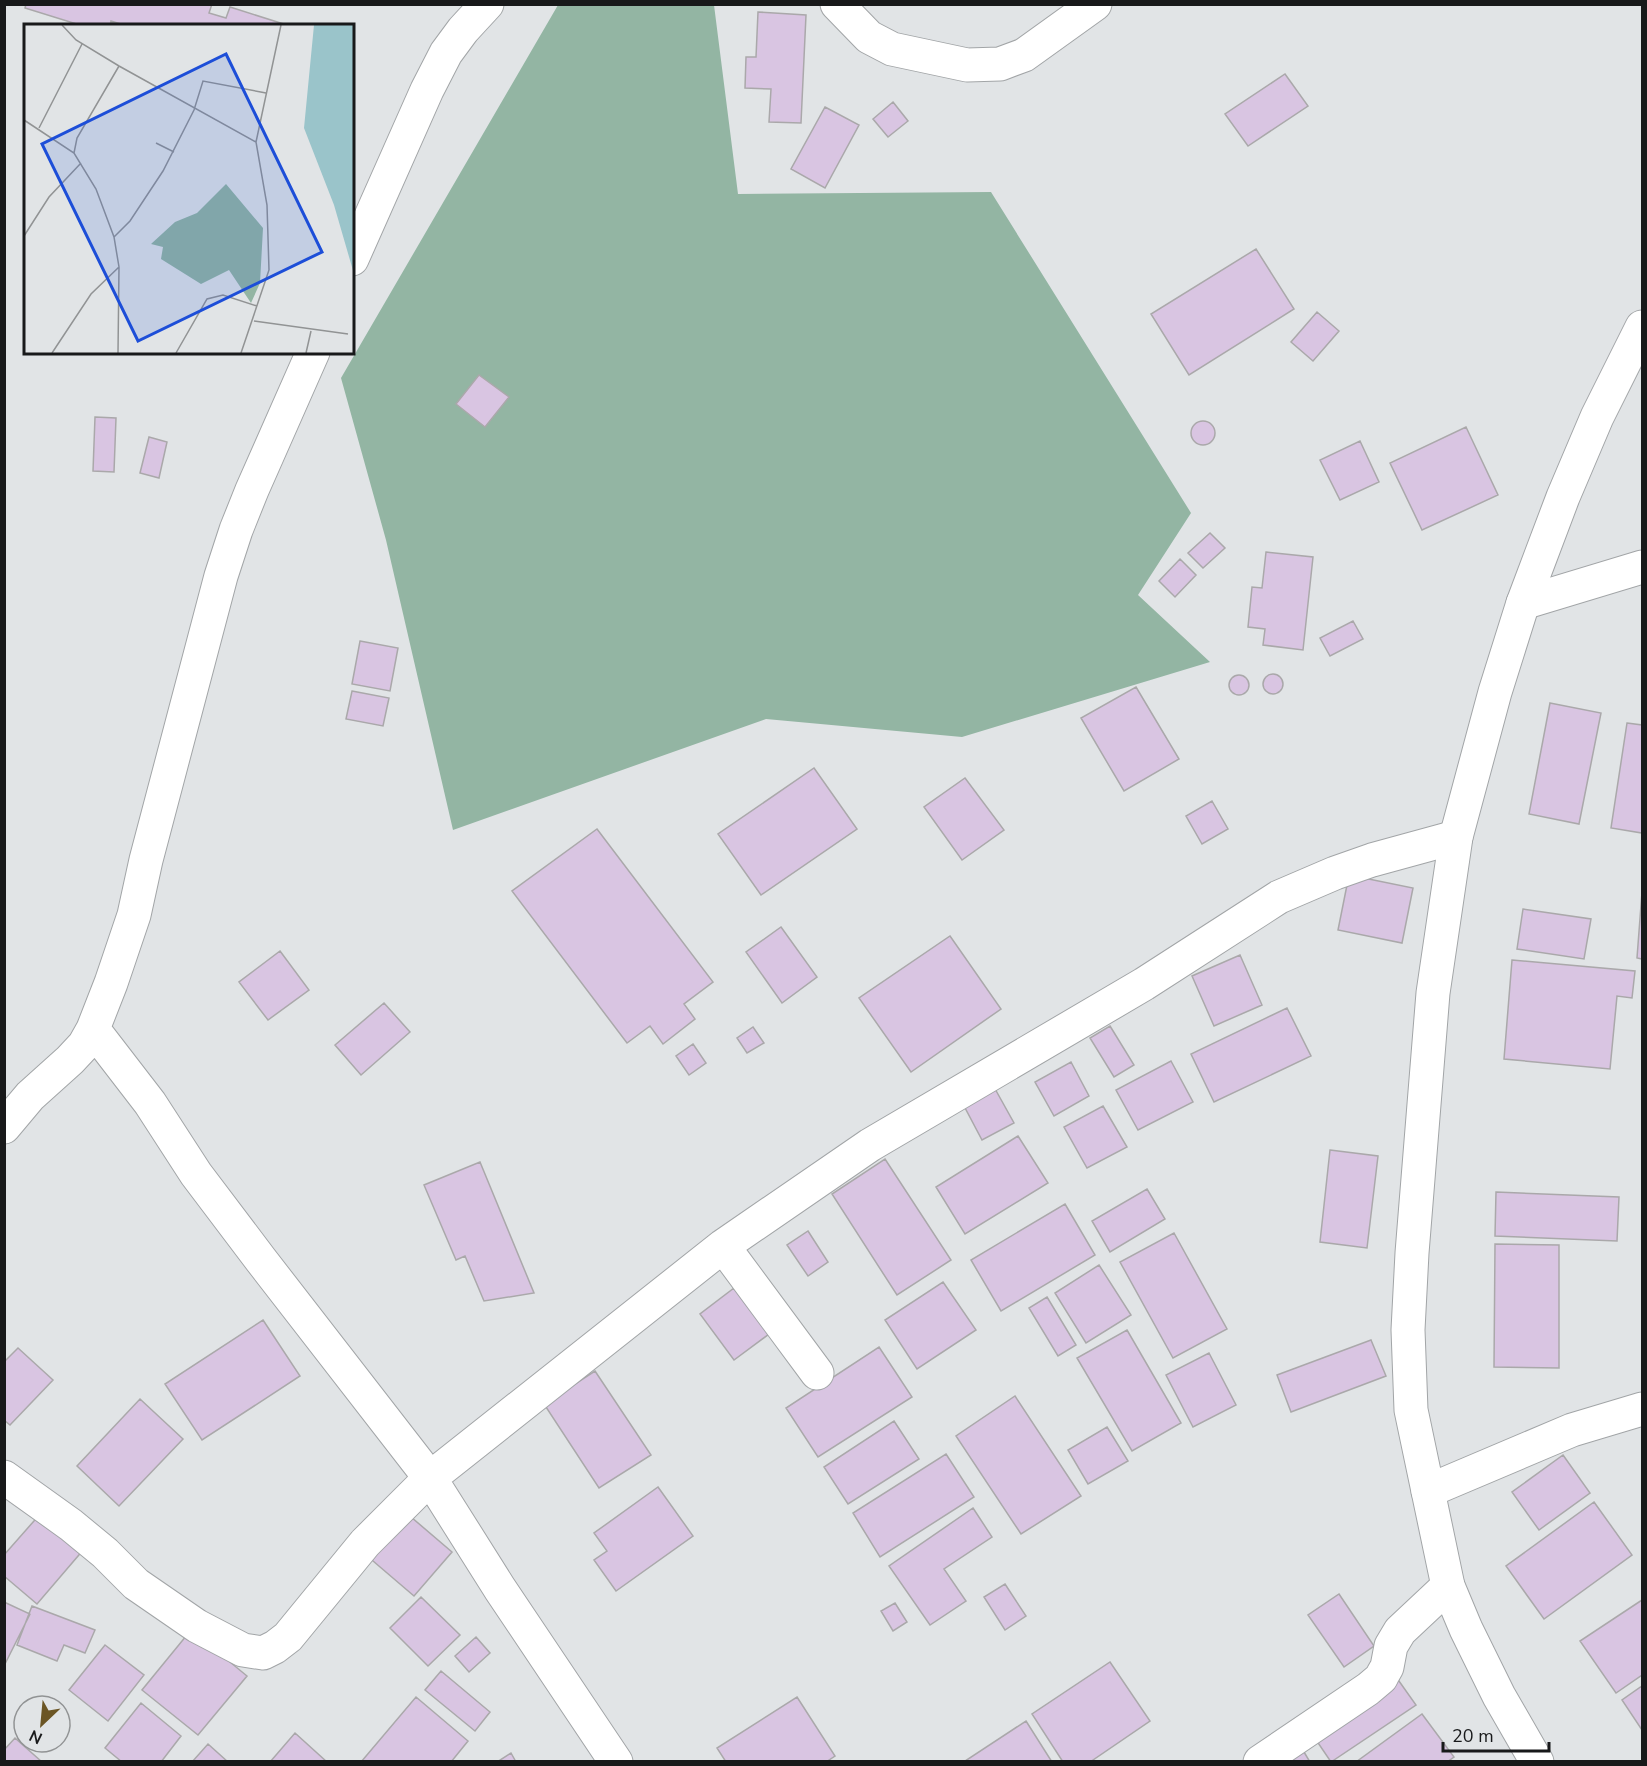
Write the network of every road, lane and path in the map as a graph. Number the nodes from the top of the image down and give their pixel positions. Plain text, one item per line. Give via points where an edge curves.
1 (487, 4) edge
2 (837, 4) edge
3 (1095, 4) edge
4 (354, 254) edge
5 (1642, 327) edge
6 (312, 354) edge
7 (1642, 567) edge
8 (1523, 603) junction
9 (1456, 837) junction
10 (93, 1029) junction
11 (4, 1127) edge
12 (723, 1246) junction
13 (817, 1372) dead end
14 (1642, 1409) edge
15 (4, 1477) edge
16 (430, 1478) junction
17 (1428, 1491) junction
18 (1448, 1586) junction
19 (616, 1761) edge
20 (1260, 1761) edge
21 (1537, 1761) edge

1 - 4 street via 463,30 436,71
2 - 3 street via 869,37 892,49 967,65 1000,64 1024,55
5 - 8 street via 1597,417
6 - 10 street via 236,530 221,576 134,915
7 - 8 street
8 - 9 street
9 - 12 street via 1372,860 1279,897 1144,984 870,1145
9 - 17 street via 1433,993 1408,1330 1411,1410
10 - 11 street via 84,1045 30,1096
10 - 16 street via 150,1103 228,1217
12 - 13 street
12 - 16 street
14 - 17 street via 1572,1430
15 - 16 street via 71,1525 136,1584 196,1626 243,1650 263,1653 288,1637 365,1543
16 - 19 street
17 - 18 street
18 - 20 street via 1400,1631 1381,1678
18 - 21 street via 1499,1696

